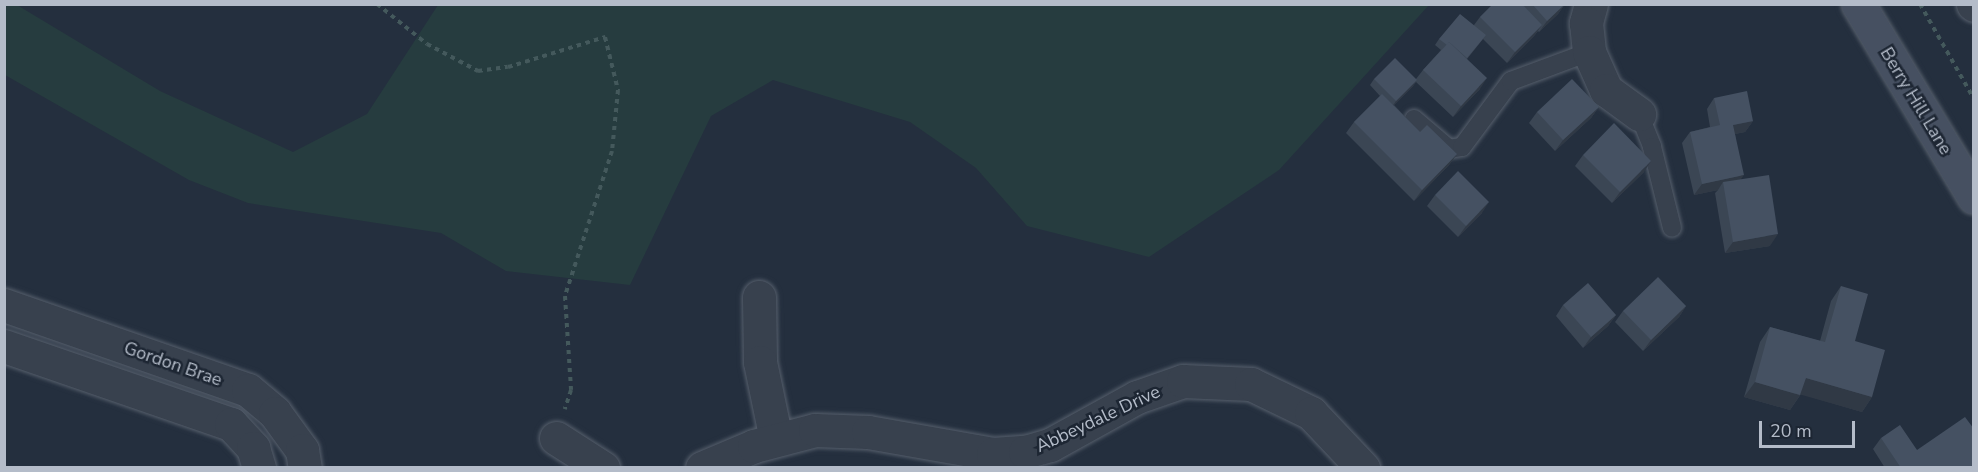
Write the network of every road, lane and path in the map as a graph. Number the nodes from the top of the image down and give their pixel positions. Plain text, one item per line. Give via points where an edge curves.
1 (377, 4) edge
2 (1591, 4) edge
3 (1858, 4) edge
4 (1920, 4) edge
5 (1589, 52) junction
6 (1974, 99) edge
7 (1639, 114) joint
8 (1414, 119) dead end
9 (1974, 197) edge
10 (1672, 228) dead end
11 (759, 297) dead end
12 (4, 305) edge
13 (4, 346) edge
14 (556, 438) joint
15 (776, 439) junction
16 (1024, 460) edge
17 (259, 468) edge
18 (305, 468) edge
19 (603, 468) edge
20 (702, 468) edge
21 (1363, 468) edge

1 - 14 path via 427,44 478,72 508,67 605,37 618,90 612,151 565,296 571,390
2 - 5 street via 1586,23
3 - 9 street, Berry Hill Lane
4 - 6 path
5 - 7 street via 1606,90
5 - 8 lane via 1511,81 1462,147 1449,149
7 - 10 lane via 1652,147
11 - 15 street via 760,362
12 - 18 street, Gordon Brae via 248,390 275,413 302,450
13 - 17 street via 231,424 253,448
14 - 19 street
15 - 16 street, Abbeydale Drive via 815,429 868,432
15 - 20 street, Abbeydale Drive
16 - 21 street, Abbeydale Drive via 1137,397 1183,381 1251,384 1311,412

